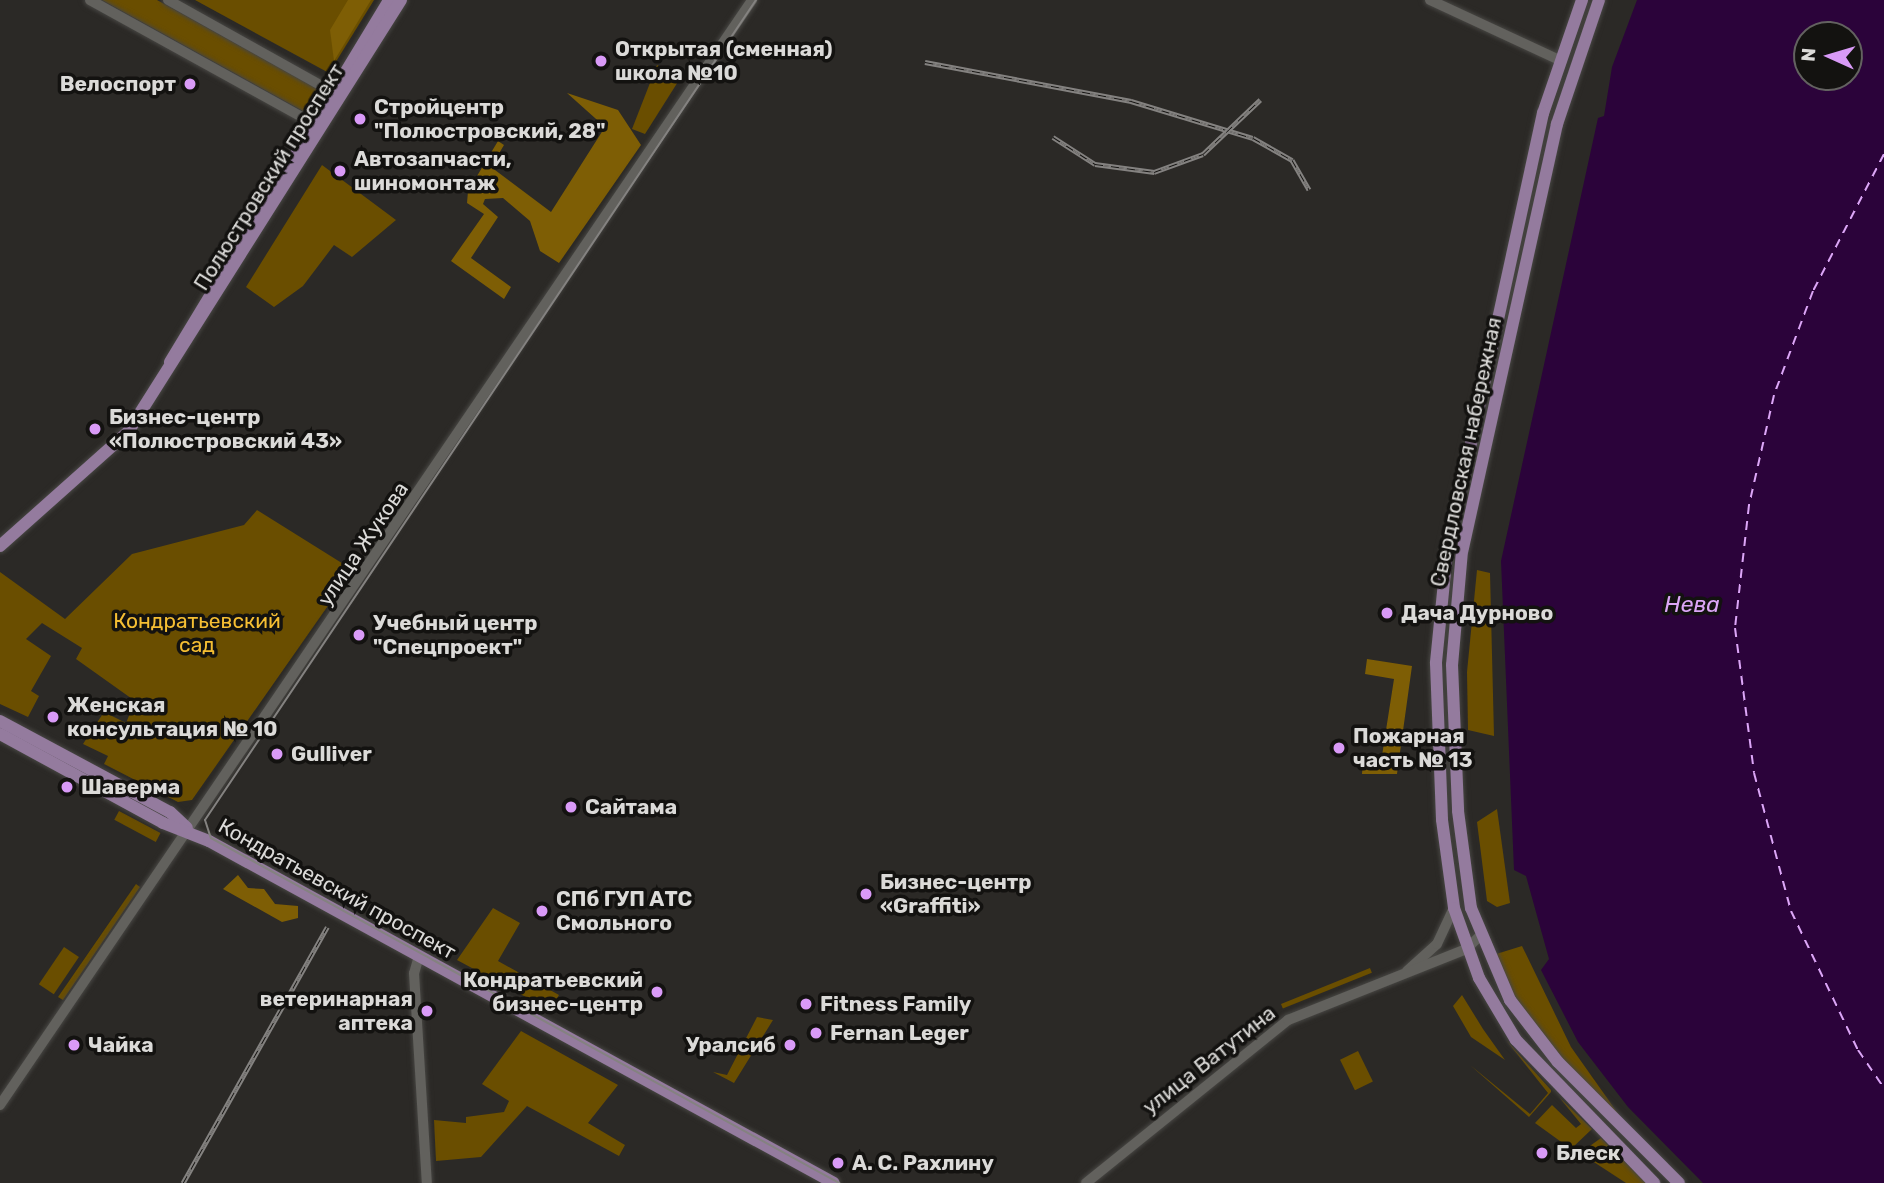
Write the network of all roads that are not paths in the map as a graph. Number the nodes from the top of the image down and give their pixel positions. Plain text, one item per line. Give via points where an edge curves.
1 (90, 0) edge
2 (168, 0) edge
3 (389, 0) edge
4 (401, 0) edge
5 (752, 0) edge
6 (1430, 0) edge
7 (1582, 0) edge
8 (1599, 0) edge
9 (1559, 60) junction
10 (337, 94) junction
11 (318, 126) junction
12 (0, 546) edge
13 (0, 721) edge
14 (0, 734) edge
15 (190, 831) junction
16 (1454, 908) junction
17 (1480, 936) junction
18 (1466, 949) junction
19 (419, 956) junction
20 (1407, 972) junction
21 (0, 1105) edge
22 (427, 1183) edge
23 (834, 1183) edge
24 (1086, 1183) edge
25 (1654, 1183) edge
26 (1679, 1183) edge

1 - 11 street
2 - 10 street
3 - 10 main road, Полюстровский проспект
4 - 10 main road, Полюстровский проспект
5 - 15 street, улица Жукова
6 - 9 street
7 - 9 main road, Свердловская набережная
8 - 17 main road, Свердловская набережная via 1557,124 1462,551 1454,718 1464,868
9 - 16 main road, Свердловская набережная via 1457,501 1439,610 1436,705
10 - 11 main road, Полюстровский проспект
11 - 12 main road, Полюстровский проспект via 120,442
13 - 15 main road, Кондратьевский проспект via 170,812
14 - 15 main road, Кондратьевский проспект via 163,823
15 - 19 main road, Кондратьевский проспект
15 - 21 street, улица Жукова
16 - 18 main road, Свердловская набережная
16 - 20 street, улица Ватутина via 1437,944
17 - 18 street, улица Ватутина
17 - 26 main road, Свердловская набережная via 1530,1030
18 - 20 street, улица Ватутина
18 - 25 main road, Свердловская набережная via 1516,1040
19 - 22 street via 414,984
19 - 23 main road, Кондратьевский проспект
20 - 24 street, улица Ватутина via 1288,1020

